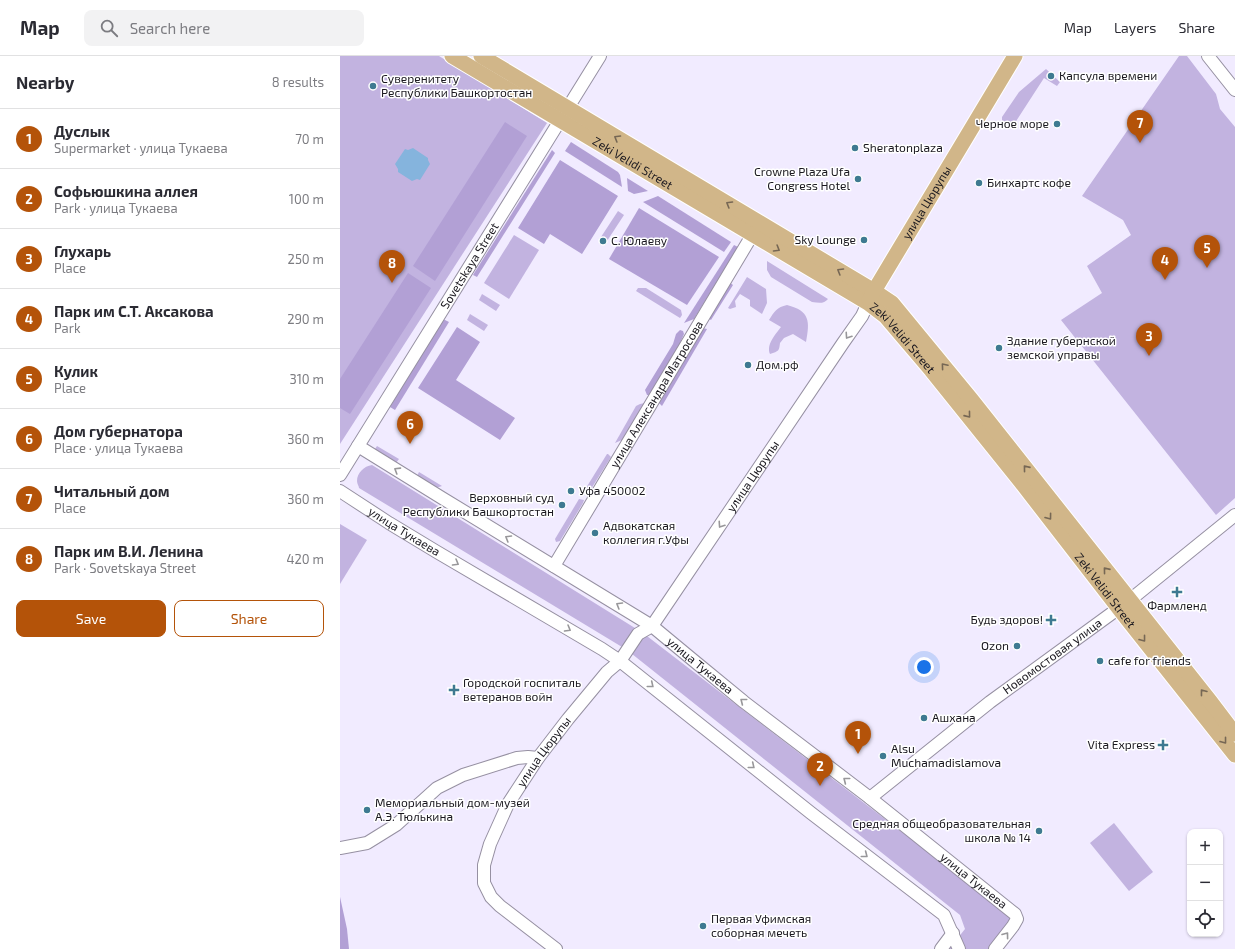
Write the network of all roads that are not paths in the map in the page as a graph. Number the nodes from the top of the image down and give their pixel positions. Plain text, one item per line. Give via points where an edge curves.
1 (452, 56) edge
2 (481, 56) edge
3 (600, 56) edge
4 (1015, 56) edge
5 (1208, 56) edge
6 (1235, 90) edge
7 (564, 114) junction
8 (757, 229) junction
9 (871, 297) junction
10 (358, 446) junction
11 (340, 475) edge
12 (340, 491) edge
13 (1235, 516) edge
14 (554, 566) junction
15 (1125, 604) junction
16 (652, 626) junction
17 (620, 661) junction
18 (1235, 734) edge
19 (1235, 755) edge
20 (538, 758) junction
21 (870, 798) junction
22 (340, 848) edge
23 (953, 933) junction
24 (556, 949) edge
25 (941, 949) edge
26 (959, 949) edge
27 (995, 949) edge

1 - 7 main road, Zeki Velidi Street
2 - 7 main road, Zeki Velidi Street
3 - 7 street, Sovetskaya Street
4 - 9 main road, улица Цюрупы
5 - 6 street
7 - 8 main road, Zeki Velidi Street
7 - 10 street, Sovetskaya Street
8 - 9 main road, Zeki Velidi Street
8 - 14 street, улица Александра Матросова
9 - 15 main road, Zeki Velidi Street via 1021,482
9 -> 16 street, улица Цюрупы via 858,321
10 - 11 street, Sovetskaya Street
14 -> 10 street, улица Тукаева
12 -> 17 street, улица Тукаева
13 - 15 street, Новомостовая улица
16 -> 14 street, улица Тукаева
18 -> 15 main road, Zeki Velidi Street via 1210,701
15 -> 19 main road, Zeki Velidi Street
15 - 21 street, Новомостовая улица via 990,702
16 - 17 street, улица Цюрупы via 638,634
21 -> 16 street, улица Тукаева via 757,712
17 - 20 street, улица Цюрупы via 607,672
17 -> 23 street, улица Тукаева via 944,916
20 - 22 street via 517,758 463,775 437,788 396,825 367,843
20 - 24 street, улица Цюрупы via 508,804 490,844 484,865 484,883 491,897 500,906
27 -> 21 street, улица Тукаева via 1013,926 1015,914
23 - 25 street
23 - 26 street, улица Тукаева

